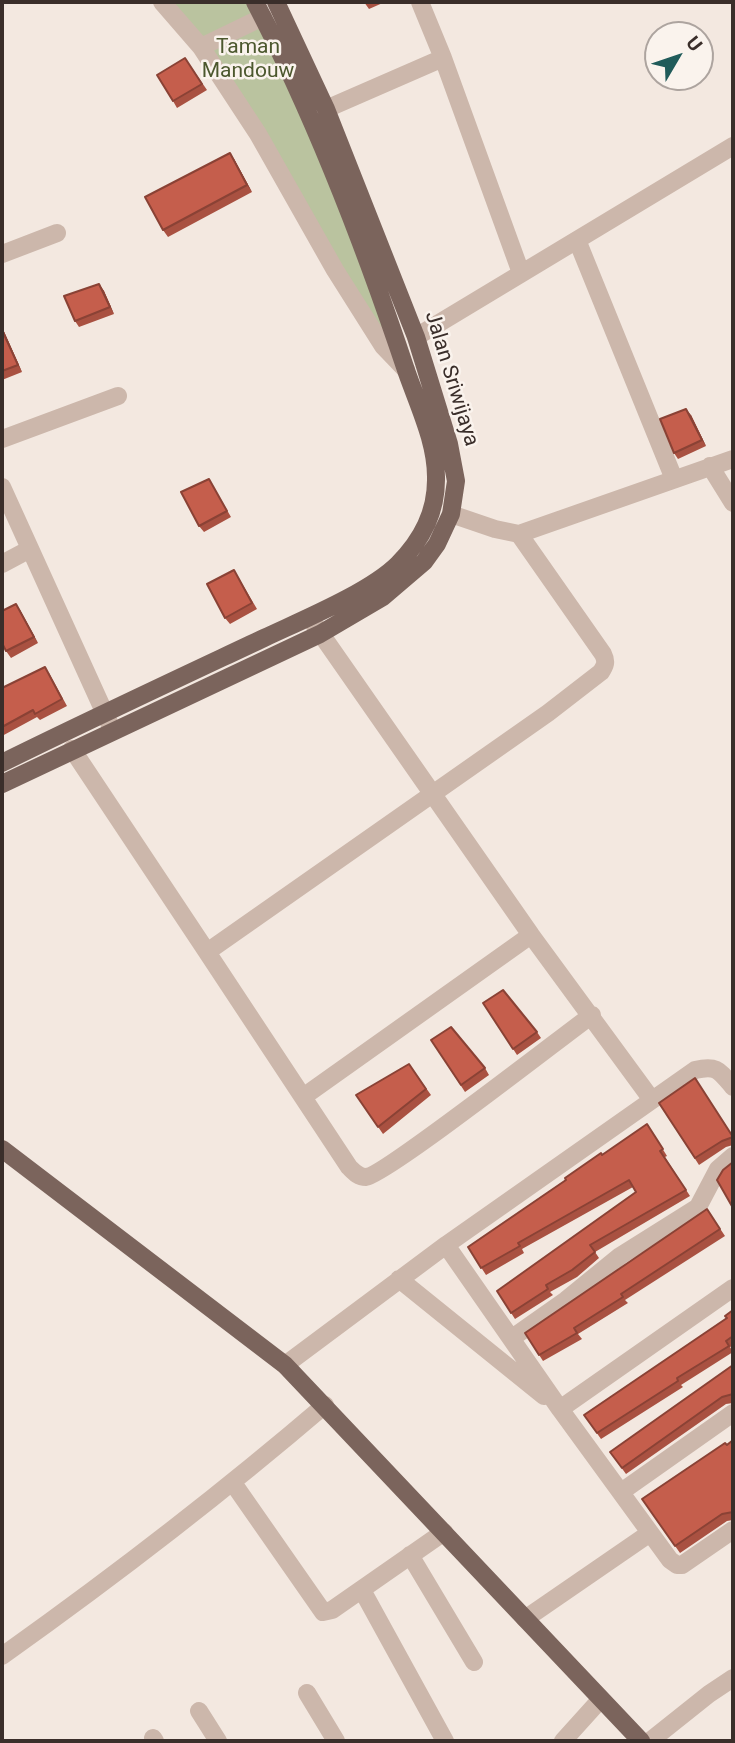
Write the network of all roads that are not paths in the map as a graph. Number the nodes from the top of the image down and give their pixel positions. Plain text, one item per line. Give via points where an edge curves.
1 (162, 2) edge
2 (276, 2) edge
3 (420, 2) edge
4 (259, 9) edge
5 (201, 47) junction
6 (443, 58) junction
7 (326, 109) junction
8 (733, 146) edge
9 (57, 233) dead end
10 (577, 240) junction
11 (2, 254) edge
12 (521, 273) junction
13 (416, 337) junction
14 (407, 370) junction
15 (118, 397) dead end
16 (2, 439) edge
17 (733, 459) edge
18 (710, 466) junction
19 (674, 479) junction
20 (2, 487) edge
21 (733, 503) edge
22 (450, 514) junction
23 (519, 534) junction
24 (30, 550) junction
25 (2, 564) edge
26 (309, 617) junction
27 (320, 634) junction
28 (104, 712) junction
29 (112, 731) junction
30 (72, 749) junction
31 (2, 763) edge
32 (2, 783) edge
33 (433, 793) junction
34 (531, 936) junction
35 (207, 952) junction
36 (592, 1015) junction
37 (733, 1087) edge
38 (303, 1097) junction
39 (652, 1100) junction
40 (2, 1149) edge
41 (733, 1156) edge
42 (446, 1245) junction
43 (399, 1279) junction
44 (733, 1288) edge
45 (512, 1338) junction
46 (285, 1365) junction
47 (325, 1405) junction
48 (560, 1409) junction
49 (733, 1413) edge
50 (233, 1483) junction
51 (621, 1492) junction
52 (733, 1530) edge
53 (444, 1532) junction
54 (650, 1533) junction
55 (410, 1555) junction
56 (362, 1590) junction
57 (525, 1619) junction
58 (2, 1656) edge
59 (474, 1662) dead end
60 (733, 1678) edge
61 (307, 1693) dead end
62 (600, 1700) junction
63 (200, 1711) dead end
64 (218, 1741) edge
65 (336, 1741) edge
66 (445, 1741) edge
67 (563, 1741) edge
68 (641, 1741) edge
69 (650, 1741) edge

1 - 5 street
2 - 7 main road, Jalan Sriwijaya
3 - 6 street
4 - 5 street
4 - 14 main road, Jalan Sriwijaya via 309,115
5 - 14 street via 383,346
6 - 7 street
6 - 12 street
7 - 13 main road, Jalan Sriwijaya
8 - 10 street
9 - 11 street
10 - 12 street
10 - 19 street
12 - 13 street
13 - 22 main road, Jalan Sriwijaya via 449,444 456,481
14 - 26 main road, Jalan Sriwijaya via 435,459 430,516 422,535 396,567
15 - 16 street
17 - 18 street
18 - 19 street
18 - 21 street
19 - 23 street
20 - 24 street
22 - 23 street
22 - 27 main road, Jalan Sriwijaya via 424,562 383,597
23 - 33 street via 603,654 605,666 590,682
24 - 25 street
24 - 28 street
26 - 27 street
26 - 28 main road, Jalan Sriwijaya
27 - 29 main road, Jalan Sriwijaya
27 - 33 street
28 - 29 street
28 - 31 main road, Jalan Sriwijaya
29 - 30 main road, Jalan Sriwijaya
30 - 32 main road, Jalan Sriwijaya
30 - 35 street
33 - 34 street
33 - 35 street
34 - 36 street
34 - 38 street
35 - 38 street
36 - 38 street via 368,1177 349,1167
36 - 39 street
37 - 39 street via 710,1066 695,1070
39 - 42 street
40 - 46 main road
41 - 45 street via 718,1169 698,1206 620,1256
42 - 43 street
42 - 45 street
43 - 46 street
43 - 48 street
44 - 48 street
45 - 48 street
46 - 47 main road
47 - 50 street
47 - 53 main road
48 - 51 street
49 - 51 street
50 - 56 street via 319,1609 332,1610
50 - 58 street via 108,1581
51 - 54 street
52 - 54 street via 682,1565 670,1560
53 - 55 street
53 - 57 main road
54 - 57 street
55 - 56 street
55 - 59 street
56 - 66 street
57 - 62 main road
60 - 69 street
61 - 65 street
62 - 67 street
62 - 68 main road
63 - 64 street

